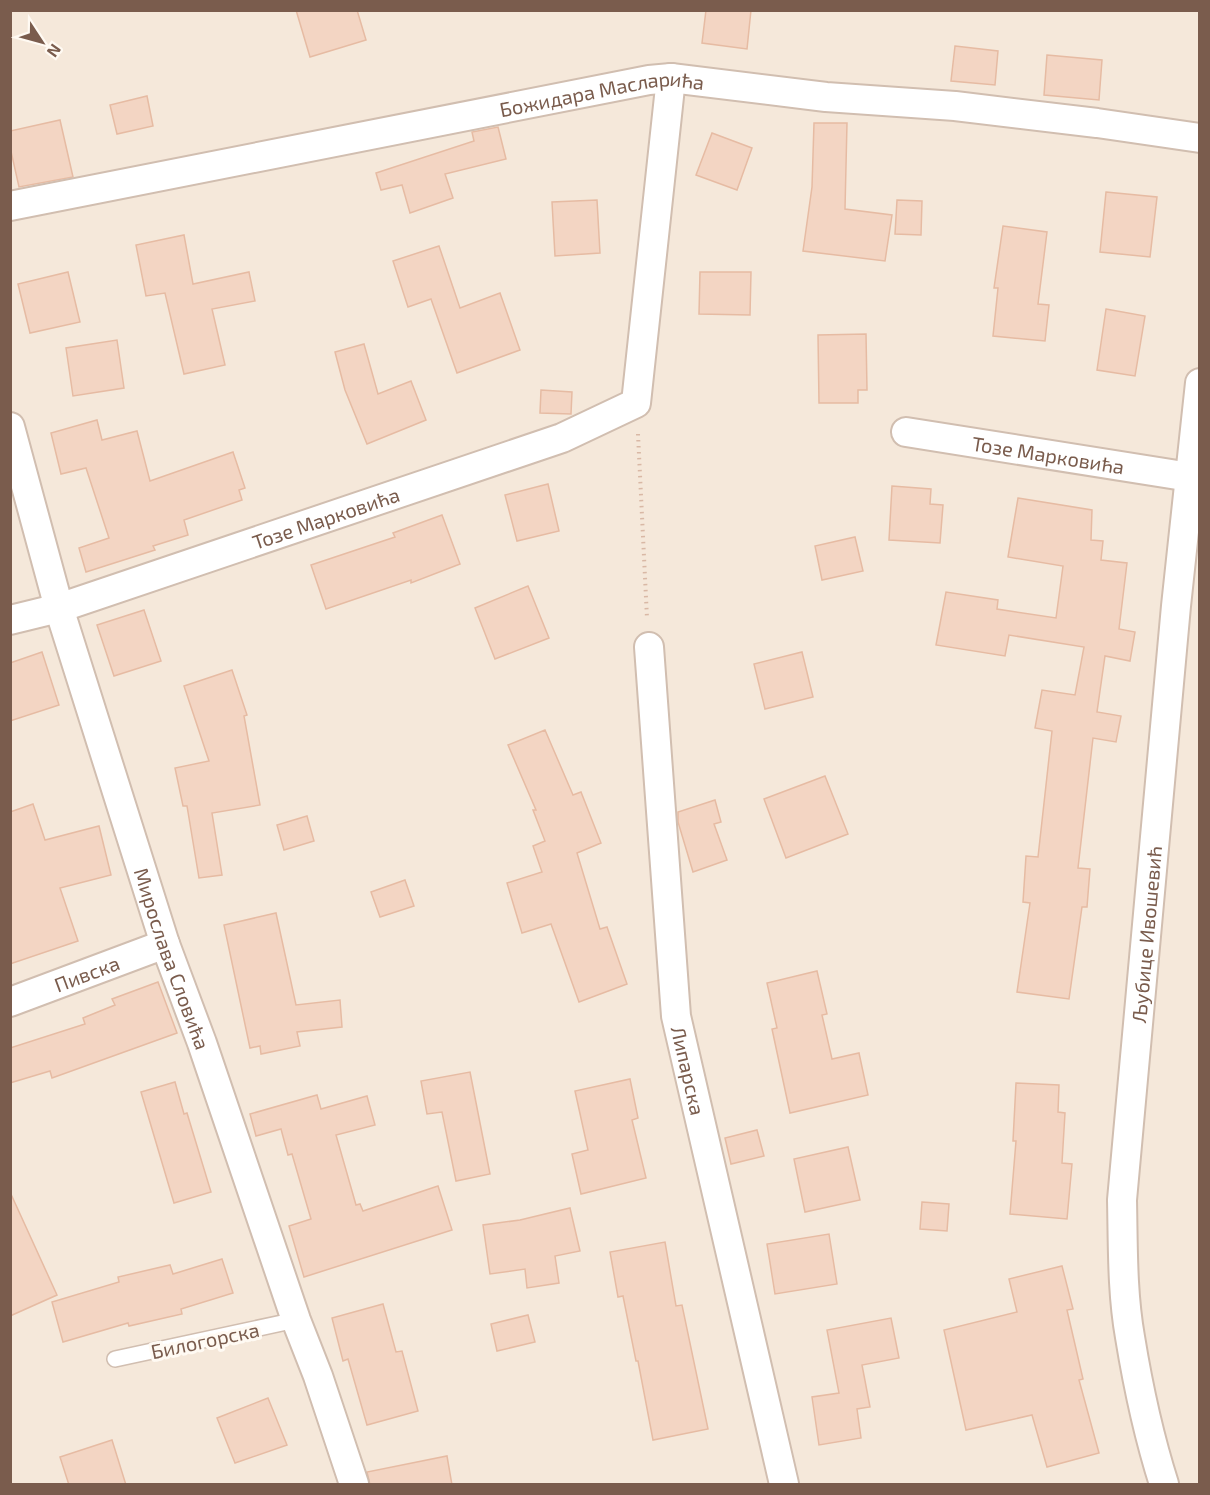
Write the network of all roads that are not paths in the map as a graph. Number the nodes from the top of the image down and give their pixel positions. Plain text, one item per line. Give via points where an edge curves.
1 (670, 78) junction
2 (1200, 138) edge
3 (10, 206) edge
4 (1200, 383) edge
5 (10, 427) edge
6 (906, 432) dead end
7 (1190, 477) junction
8 (59, 608) junction
9 (10, 620) edge
10 (649, 647) road end
11 (165, 944) junction
12 (10, 1002) edge
13 (296, 1320) junction
14 (115, 1359) dead end
15 (354, 1485) edge
16 (784, 1485) edge
17 (1164, 1485) edge

1 - 2 street, Божидара Масларића via 826,97 955,106
1 - 3 street, Божидара Масларића
1 - 8 street, Тозе Марковића via 636,403 562,438
4 - 7 street, Љубице Ивошевић
5 - 8 street, Мирослава Словића
6 - 7 street, Тозе Марковића
7 - 17 street, Љубице Ивошевић via 1122,1200 1129,1336
8 - 9 street, Тозе Марковића
8 - 11 street, Мирослава Словића
10 - 16 street, Липарска via 676,1016
11 - 12 street, Пивска
11 - 13 street, Мирослава Словића
13 - 14 lane, Билогорска
13 - 15 street, Мирослава Словића

